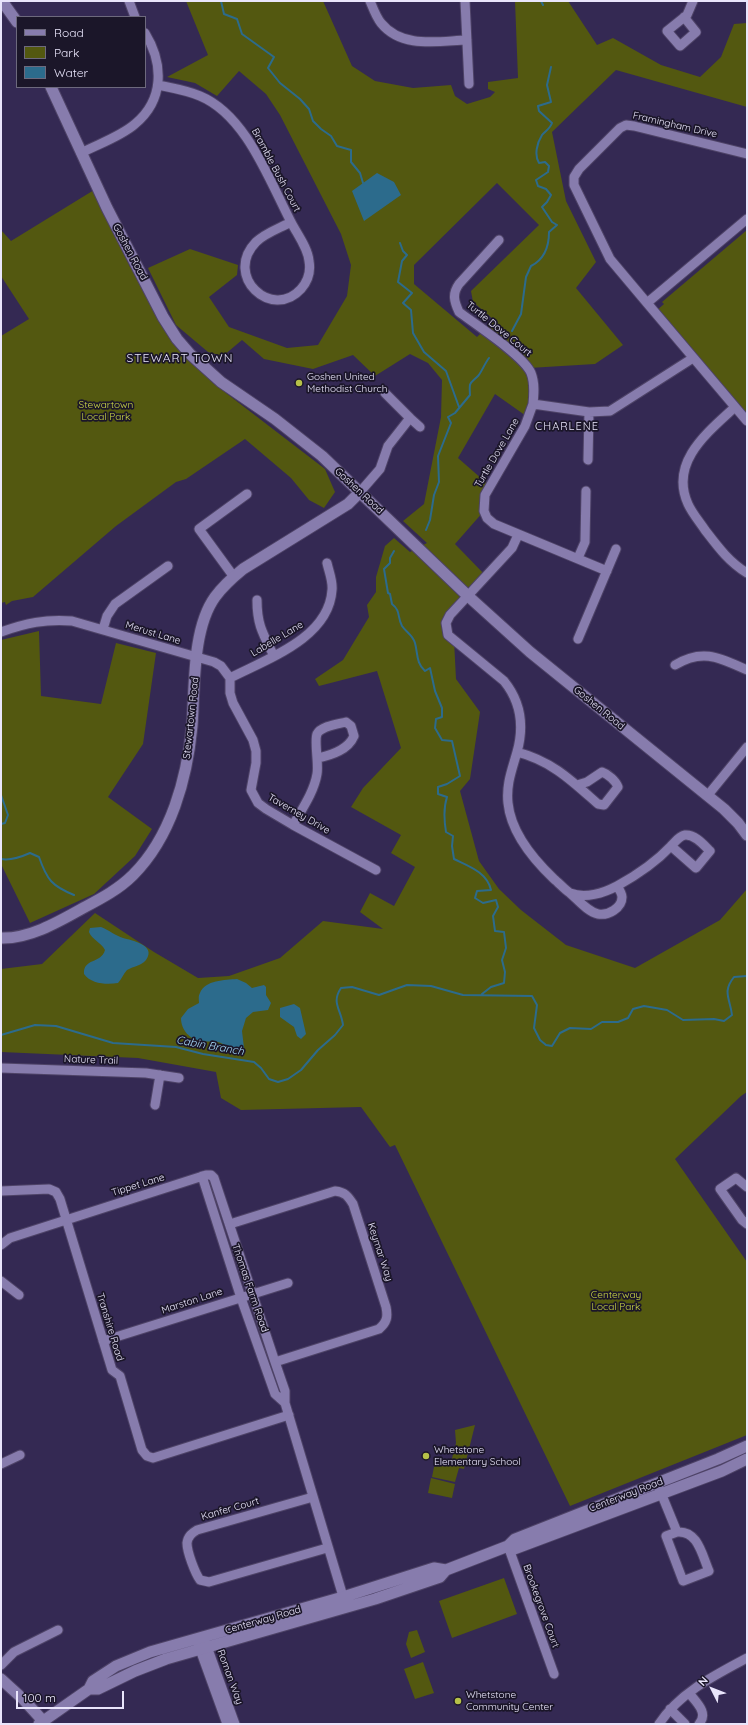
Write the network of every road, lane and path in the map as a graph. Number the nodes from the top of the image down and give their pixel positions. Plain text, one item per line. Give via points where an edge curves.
1 (2, 1) edge
2 (128, 1) edge
3 (370, 1) edge
4 (465, 1) edge
5 (693, 1) edge
6 (135, 16) edge
7 (684, 17) dead end
8 (16, 21) edge
9 (146, 35) edge
10 (467, 40) junction
11 (469, 84) dead end
12 (158, 86) junction
13 (51, 88) edge
14 (81, 153) junction
15 (747, 154) edge
16 (747, 219) edge
17 (291, 222) junction
18 (500, 240) dead end
19 (646, 302) junction
20 (693, 358) junction
21 (385, 393) dead end
22 (533, 404) junction
23 (735, 407) junction
24 (589, 412) junction
25 (410, 418) junction
26 (747, 422) edge
27 (420, 427) dead end
28 (588, 460) dead end
29 (586, 491) dead end
30 (360, 492) junction
31 (247, 494) dead end
32 (518, 535) junction
33 (616, 549) dead end
34 (578, 558) junction
35 (327, 563) dead end
36 (168, 566) dead end
37 (606, 571) junction
38 (747, 573) edge
39 (234, 577) junction
40 (468, 596) junction
41 (257, 600) dead end
42 (103, 629) junction
43 (1, 632) edge
44 (578, 639) dead end
45 (274, 656) junction
46 (197, 658) junction
47 (675, 665) dead end
48 (747, 670) edge
49 (230, 678) junction
50 (747, 747) edge
51 (517, 752) junction
52 (318, 758) junction
53 (577, 785) dead end
54 (708, 795) junction
55 (293, 825) junction
56 (747, 835) edge
57 (671, 846) dead end
58 (376, 870) dead end
59 (617, 886) junction
60 (570, 893) junction
61 (1, 938) edge
62 (1, 1068) edge
63 (160, 1075) junction
64 (179, 1078) dead end
65 (155, 1105) dead end
66 (202, 1176) junction
67 (214, 1178) joint
68 (747, 1187) edge
69 (1, 1191) edge
70 (67, 1219) junction
71 (230, 1224) junction
72 (747, 1224) edge
73 (1, 1245) edge
74 (1, 1281) edge
75 (288, 1283) dead end
76 (254, 1294) junction
77 (19, 1295) dead end
78 (241, 1298) junction
79 (103, 1341) junction
80 (276, 1362) junction
81 (285, 1403) junction
82 (288, 1415) junction
83 (747, 1446) edge
84 (20, 1455) dead end
85 (747, 1458) edge
86 (1, 1464) edge
87 (659, 1488) junction
88 (313, 1497) junction
89 (677, 1532) junction
90 (508, 1546) junction
91 (327, 1548) junction
92 (446, 1570) junction
93 (343, 1597) junction
94 (346, 1608) junction
95 (58, 1630) dead end
96 (202, 1643) junction
97 (747, 1658) edge
98 (1, 1665) edge
99 (554, 1674) dead end
100 (1, 1679) edge
101 (689, 1693) junction
102 (670, 1710) junction
103 (42, 1723) edge
104 (227, 1724) edge
105 (235, 1724) edge
106 (659, 1724) edge
107 (686, 1724) edge
108 (700, 1724) edge

1 - 8 street
2 - 6 street
3 - 10 street via 380,22 396,36 413,42
4 - 10 street
5 - 7 street
9 - 12 street via 156,58
10 - 11 street
12 - 14 street via 149,108 135,124
12 - 17 street, Bramble Bush Court via 201,96 233,118 248,139
13 - 14 street, Goshen Road
14 - 30 street, Goshen Road via 163,317 177,339 221,382 275,419
15 - 19 street, Framingham Drive via 626,125 579,169 574,177 574,185 610,259
16 - 19 street
17 - 17 street, Bramble Bush Court via 310,261 309,275 297,293 287,299 275,300 256,293 244,270 246,257 258,240
18 - 22 street, Turtle Dove Court via 454,291 454,302 458,312 524,361 532,374
19 - 20 street, Framingham Drive
20 - 23 street, Framingham Drive
20 - 24 street via 617,408
21 - 25 street
22 - 24 street
22 - 32 street, Turtle Dove Lane via 525,426 485,495 483,503 487,518
23 - 26 street, Framingham Drive
23 - 38 street via 701,437 690,455 683,476 683,490 694,516 724,555
24 - 28 street
25 - 27 street
25 - 30 street via 388,446 380,469
29 - 34 street via 584,542
30 - 39 street, Stewartown Road via 348,504
30 - 40 street, Goshen Road
31 - 39 street via 199,529
32 - 34 street, Turtle Dove Lane
32 - 40 street via 512,548
33 - 37 street
34 - 37 street, Turtle Dove Lane
35 - 45 street, Labelle Lane via 332,591 323,619 307,636
36 - 42 street via 115,604 107,616
37 - 44 street
39 - 46 street, Stewartown Road via 214,598 205,616 199,635
40 - 51 street via 450,615 446,630 448,635 504,681 510,689 521,716
40 - 54 street, Goshen Road via 530,652
41 - 45 street via 260,630
42 - 43 street, Merust Lane via 72,621 54,620 27,623
42 - 46 street, Merust Lane
45 - 49 street, Labelle Lane
46 - 49 street via 217,664
46 - 61 street, Stewartown Road via 192,729 184,773 166,828 155,848 133,875 109,894 68,917 26,935
47 - 48 street via 686,658 701,655 723,660
49 - 55 street, Taverney Drive via 233,703 253,740 256,751 251,784 253,795 258,803
50 - 54 street
51 - 53 street via 549,764
51 - 60 street via 507,787 512,819 521,841 531,854 544,870
52 - 52 street via 316,739 320,730 346,722 351,726 354,736 346,747
52 - 55 street via 317,776
54 - 56 street, Goshen Road
55 - 58 street, Taverney Drive
57 - 59 street via 645,868
59 - 60 street via 596,895
59 - 60 street via 622,896 621,903 608,913 599,914 591,911
62 - 63 street, Nature Trail
63 - 64 street, Nature Trail
63 - 65 street
66 - 67 street, Tippet Lane via 211,1175
66 - 70 street, Tippet Lane
66 - 78 street, Thomas Farm Road
67 - 71 street, Thomas Farm Road
68 - 72 street via 736,1178 720,1189
69 - 70 street, Transhire Road via 49,1188 56,1192
70 - 73 street via 10,1238
70 - 79 street, Transhire Road
71 - 76 street, Thomas Farm Road
71 - 80 street, Keymar Way via 335,1191 343,1192 353,1204 386,1307 386,1323 379,1328
74 - 77 street
75 - 76 street, Marston Lane
76 - 78 street, Marston Lane
76 - 80 street, Thomas Farm Road
78 - 79 street, Marston Lane
78 - 81 street, Thomas Farm Road via 275,1394
79 - 82 street, Transhire Road via 112,1370 120,1376 142,1450 147,1456 153,1458
80 - 81 street, Thomas Farm Road via 285,1392
81 - 82 street, Thomas Farm Road
82 - 88 street, Thomas Farm Road
83 - 87 street, Centerway Road
84 - 86 street
85 - 87 street, Centerway Road via 722,1471
87 - 89 street
87 - 90 street, Centerway Road via 515,1539
88 - 91 street, Thomas Farm Road
88 - 91 street, Kanfer Court via 197,1530 190,1535 187,1543 195,1574 200,1580 209,1582
89 - 89 street via 666,1536 683,1581 709,1571 694,1538 685,1531
90 - 92 street, Centerway Road
90 - 99 street, Brookegrove Court
91 - 93 street, Thomas Farm Road
92 - 93 street, Centerway Road via 434,1568
92 - 94 street, Centerway Road via 440,1577
93 - 94 street, Thomas Farm Road
93 - 96 street, Centerway Road
94 - 96 street, Centerway Road
95 - 98 street via 14,1652
96 - 103 street, Centerway Road via 98,1689 89,1689
96 - 104 street, Roman Way
96 - 105 street, Roman Way
97 - 101 street
100 - 103 street via 23,1699
101 - 102 street
101 - 108 street via 703,1711
102 - 106 street
102 - 107 street

